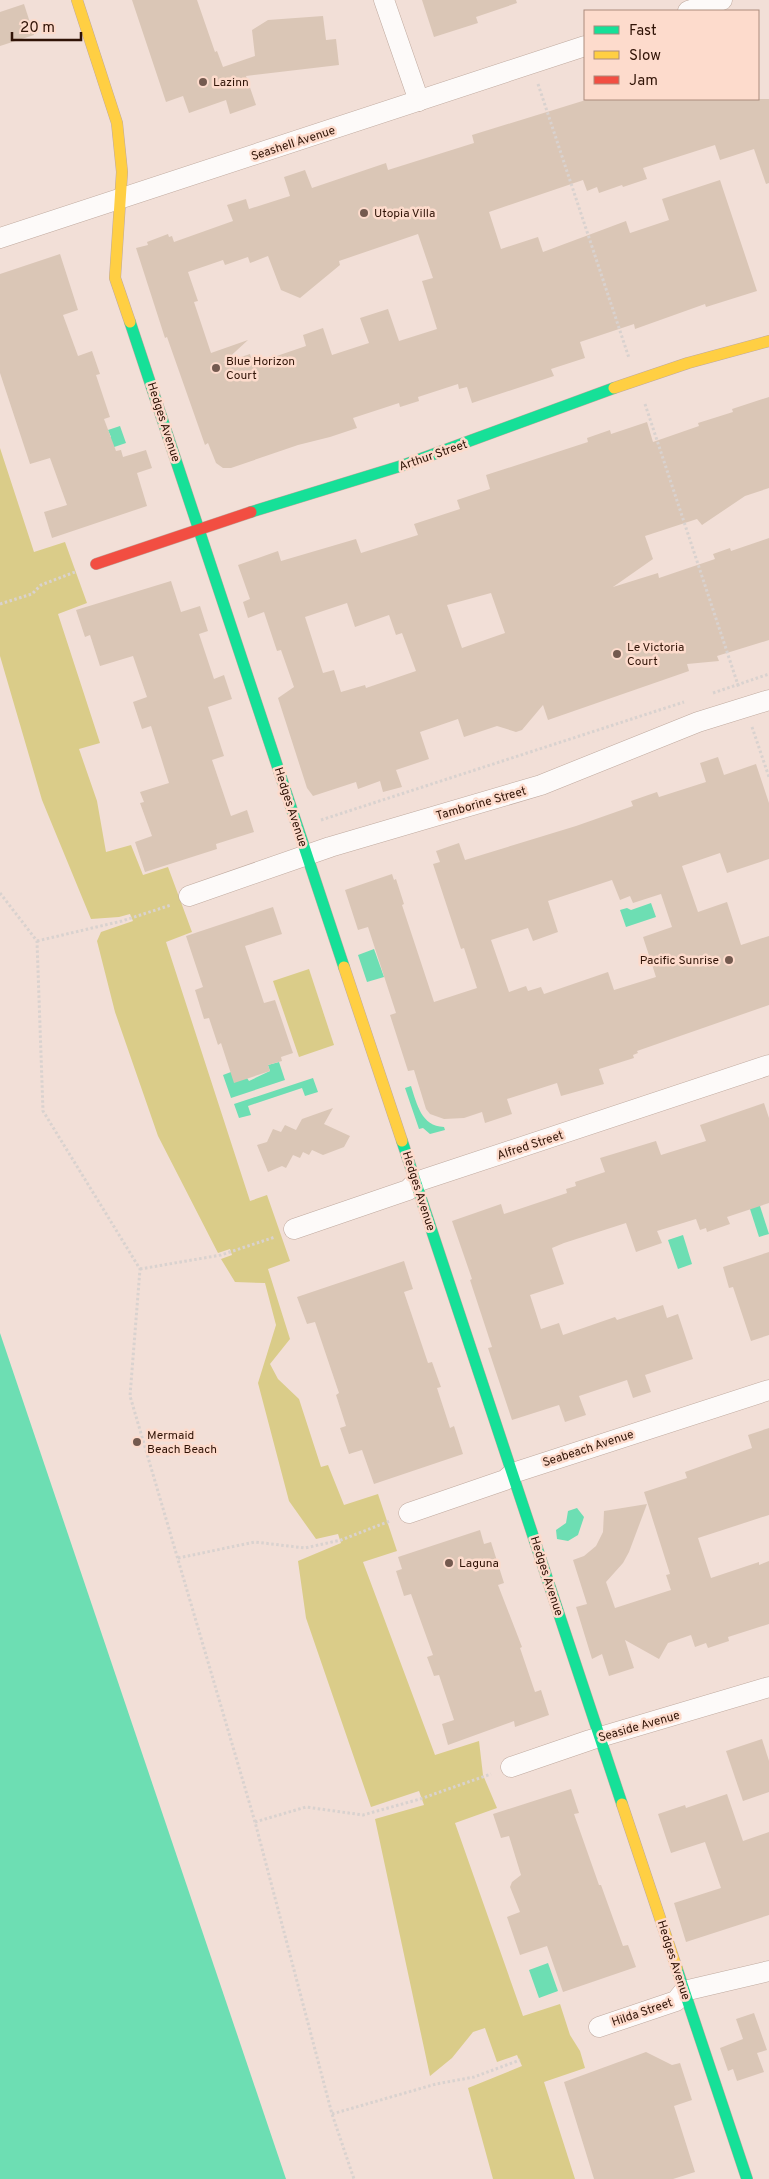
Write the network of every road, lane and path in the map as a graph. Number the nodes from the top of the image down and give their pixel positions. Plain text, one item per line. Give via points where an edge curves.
1 (77, 0) edge
2 (384, 0) edge
3 (722, 0) edge
4 (689, 10) edge
5 (584, 46) edge
6 (531, 65) junction
7 (419, 101) junction
8 (120, 200) junction
9 (0, 238) edge
10 (769, 341) edge
11 (637, 380) junction
12 (199, 528) junction
13 (96, 564) joint
14 (2, 604) edge
15 (769, 674) edge
16 (738, 684) junction
17 (712, 693) dead end
18 (769, 700) edge
19 (685, 702) dead end
20 (746, 707) junction
21 (769, 777) edge
22 (321, 821) dead end
23 (307, 856) junction
24 (0, 893) edge
25 (189, 896) dead end
26 (168, 906) dead end
27 (37, 941) junction
28 (769, 1066) edge
29 (416, 1182) junction
30 (294, 1229) dead end
31 (254, 1246) dead end
32 (140, 1269) junction
33 (769, 1390) edge
34 (513, 1473) junction
35 (409, 1513) joint
36 (178, 1558) junction
37 (769, 1687) edge
38 (601, 1738) junction
39 (511, 1767) dead end
40 (468, 1783) dead end
41 (255, 1822) junction
42 (769, 1971) edge
43 (684, 1991) junction
44 (599, 2026) dead end
45 (520, 2060) dead end
46 (332, 2114) junction
47 (354, 2179) edge
48 (747, 2179) edge

1 - 8 street, Hedges Avenue via 117,123 122,172
2 - 7 street
3 - 4 street
5 - 6 street, Seashell Avenue
6 - 7 street, Seashell Avenue
6 - 11 path
7 - 8 street, Seashell Avenue
8 - 9 street, Seashell Avenue
8 - 12 street, Hedges Avenue via 115,278
10 - 11 street, Arthur Street
11 - 12 street, Arthur Street via 404,466
11 - 16 path
12 - 13 street, Arthur Street
12 - 23 street, Hedges Avenue
13 - 14 path via 41,585 32,594
15 - 16 path
16 - 17 path
16 - 20 path
18 - 20 street, Tamborine Street
19 - 22 path
20 - 21 path
20 - 23 street, Tamborine Street via 698,722 541,785
23 - 25 street, Tamborine Street
23 - 29 street, Hedges Avenue
24 - 27 path
26 - 27 path
27 - 32 path via 43,1111
28 - 29 street, Alfred Street
29 - 30 street, Alfred Street via 408,1190
29 - 34 street, Hedges Avenue
31 - 32 path
32 - 36 path via 130,1396
33 - 34 street, Seabeach Avenue
34 - 35 street, Seabeach Avenue via 505,1480
34 - 38 street, Hedges Avenue
35 - 36 path via 353,1536 305,1548 255,1542
36 - 41 path
37 - 38 street, Seaside Avenue
38 - 39 street, Seaside Avenue
38 - 43 street, Hedges Avenue
40 - 41 path via 363,1815 306,1807
41 - 46 path
42 - 43 street, Hilda Street
43 - 44 street, Hilda Street via 676,2001
43 - 48 street, Hedges Avenue
45 - 46 path via 474,2077 436,2084
46 - 47 path

